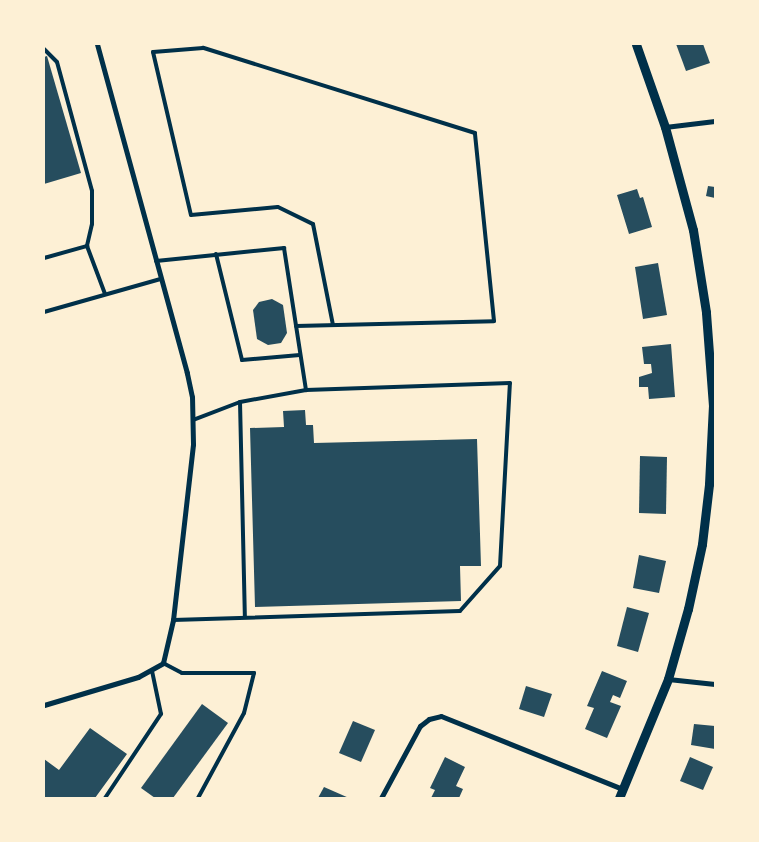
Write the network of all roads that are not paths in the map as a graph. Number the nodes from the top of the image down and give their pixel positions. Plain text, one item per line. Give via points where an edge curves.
1 (97, 44) edge
2 (636, 44) edge
3 (44, 49) edge
4 (715, 121) edge
5 (665, 127) junction
6 (87, 246) junction
7 (216, 254) junction
8 (44, 258) edge
9 (156, 261) junction
10 (161, 279) junction
11 (105, 294) junction
12 (44, 312) edge
13 (333, 325) junction
14 (296, 326) junction
15 (300, 355) junction
16 (306, 390) junction
17 (240, 402) junction
18 (193, 420) junction
19 (712, 484) edge
20 (246, 617) junction
21 (173, 620) junction
22 (163, 663) junction
23 (152, 672) junction
24 (668, 679) junction
25 (715, 684) edge
26 (44, 705) edge
27 (623, 789) junction
28 (105, 798) edge
29 (198, 798) edge
30 (381, 798) edge
31 (619, 798) edge

1 - 9 street
2 - 5 street
3 - 6 lane via 57,62 92,191 92,224
4 - 5 street
5 - 19 street via 692,230 706,312 713,406
6 - 8 lane
6 - 11 lane
7 - 9 lane
7 - 14 lane via 284,248
7 - 15 lane via 242,360
9 - 10 street
10 - 11 lane
10 - 18 street via 187,373
11 - 12 lane
13 - 13 lane via 494,321 474,133 203,48 154,52 190,215 278,207 313,224
13 - 14 lane
14 - 15 lane
15 - 16 lane
16 - 17 lane
16 - 20 lane via 510,383 500,566 460,611
17 - 18 lane
17 - 20 lane
18 - 21 street via 188,498
19 - 24 street via 696,572
20 - 21 lane
21 - 22 street
22 - 23 street
22 - 29 lane via 182,673 254,673 244,713
23 - 26 street
23 - 28 lane via 161,714
24 - 25 street
24 - 27 street
27 - 30 street via 442,716 429,719 420,726
27 - 31 street

